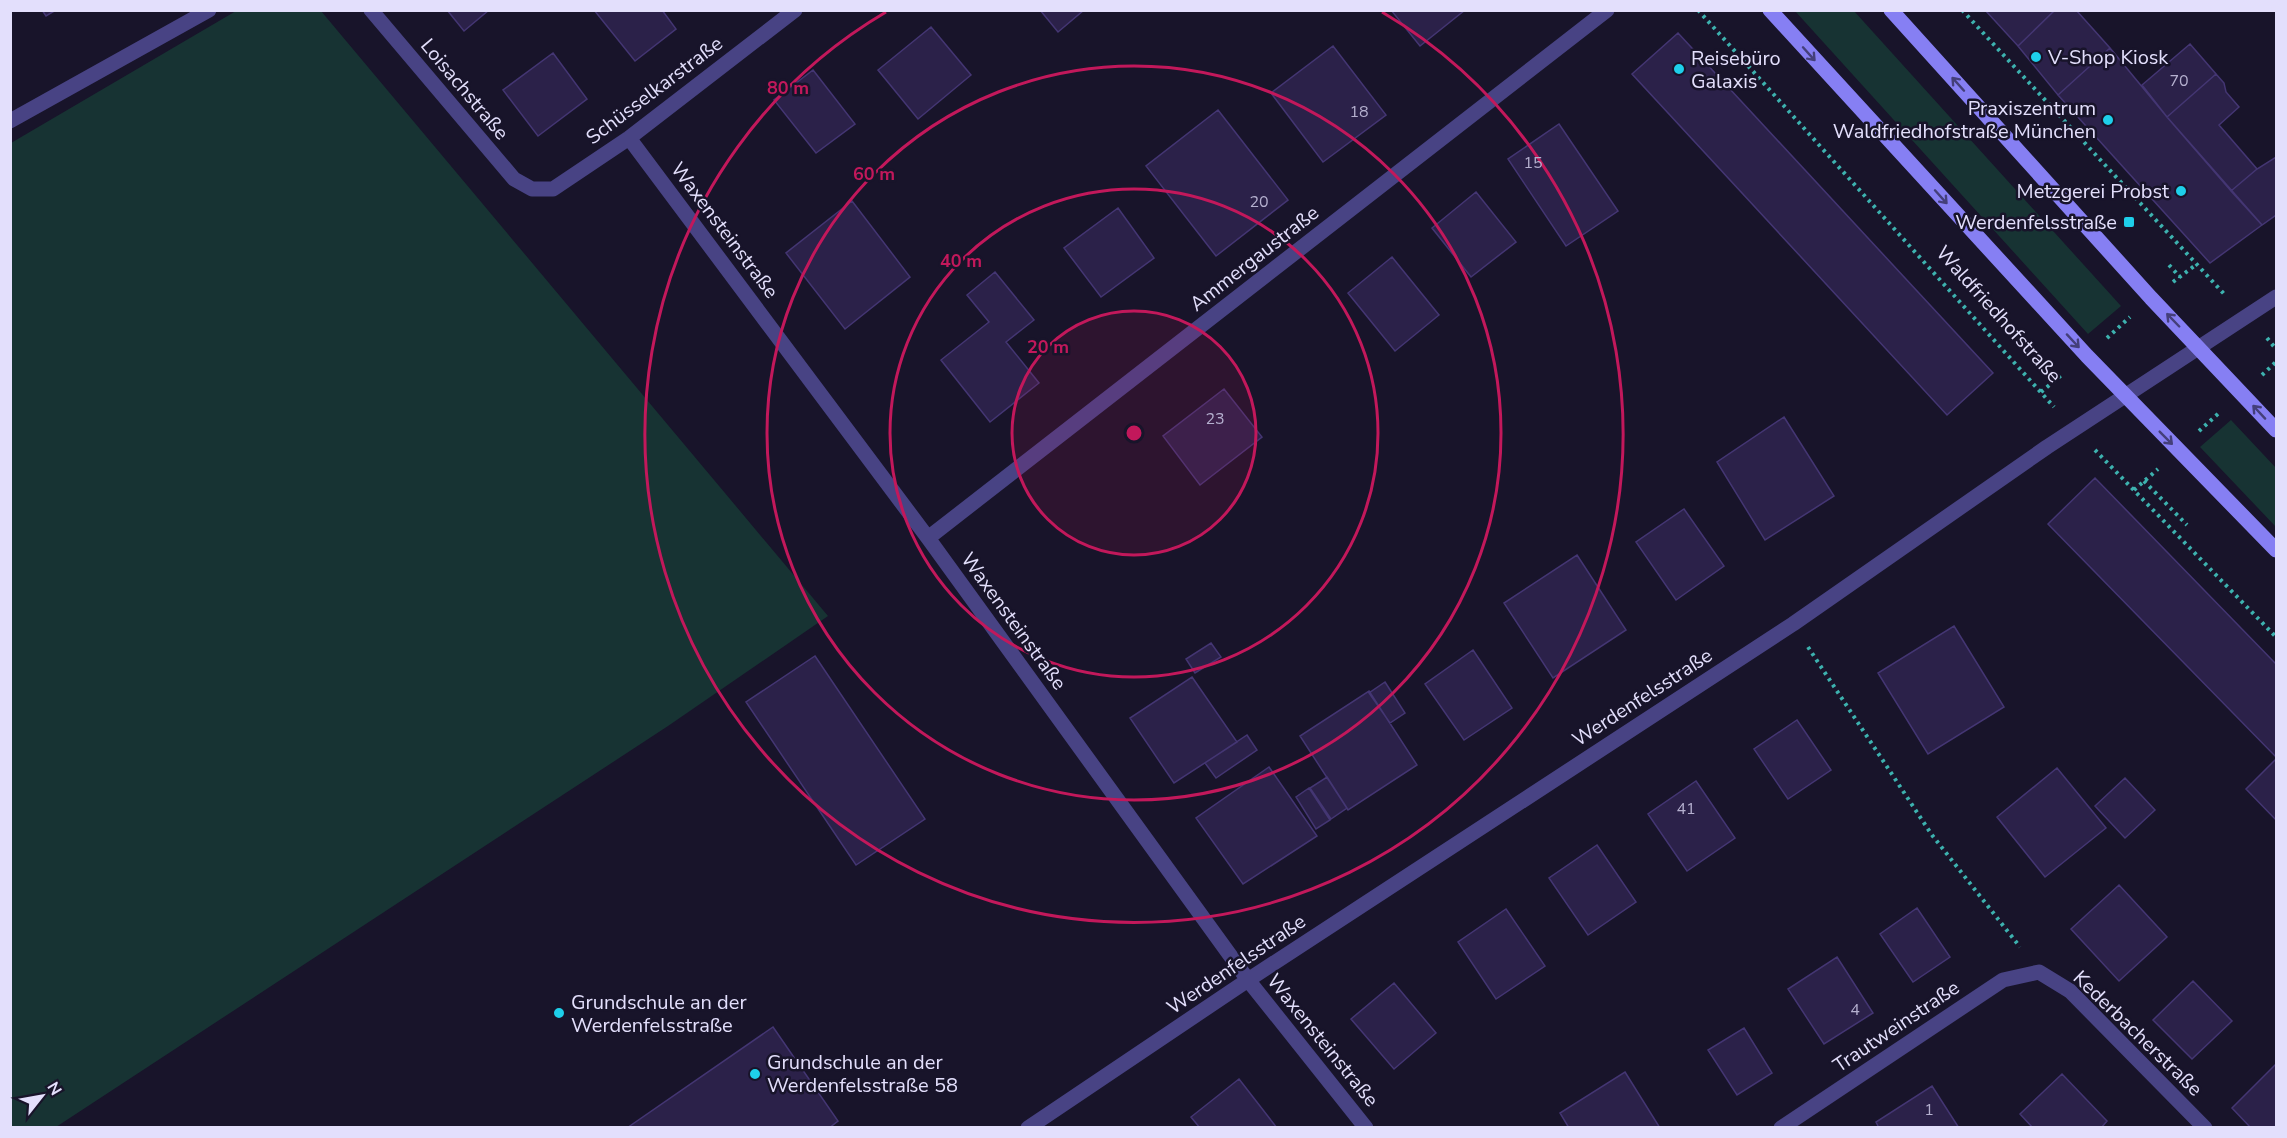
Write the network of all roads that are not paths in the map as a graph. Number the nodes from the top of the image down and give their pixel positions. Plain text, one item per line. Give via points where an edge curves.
1 (209, 10) edge
2 (370, 10) edge
3 (795, 10) edge
4 (1607, 10) edge
5 (1770, 10) edge
6 (1891, 10) edge
7 (10, 121) edge
8 (629, 138) junction
9 (532, 189) joint
10 (2277, 297) edge
11 (2199, 347) junction
12 (2125, 396) junction
13 (2277, 430) edge
14 (928, 538) junction
15 (2277, 550) edge
16 (2039, 972) joint
17 (1248, 980) junction
18 (1028, 1128) edge
19 (1366, 1128) edge
20 (1781, 1128) edge
21 (2205, 1128) edge

1 - 7 street
2 - 9 street, Loisachstraße via 514,179
3 - 8 street, Schüsselkarstraße
4 - 14 street, Ammergaustraße
5 -> 12 main road, Waldfriedhofstraße
11 -> 6 main road
8 - 9 street, Schüsselkarstraße via 553,189
8 - 14 street, Waxensteinstraße
10 - 11 street, Werdenfelsstraße
11 - 12 street, Werdenfelsstraße
13 -> 11 main road
12 -> 15 main road, Waldfriedhofstraße
12 - 17 street, Werdenfelsstraße via 1793,624
14 - 17 street, Waxensteinstraße
16 - 20 street, Trautweinstraße via 2003,980
16 - 21 street, Kederbacherstraße via 2070,991
17 - 18 street, Werdenfelsstraße
17 - 19 street, Waxensteinstraße

